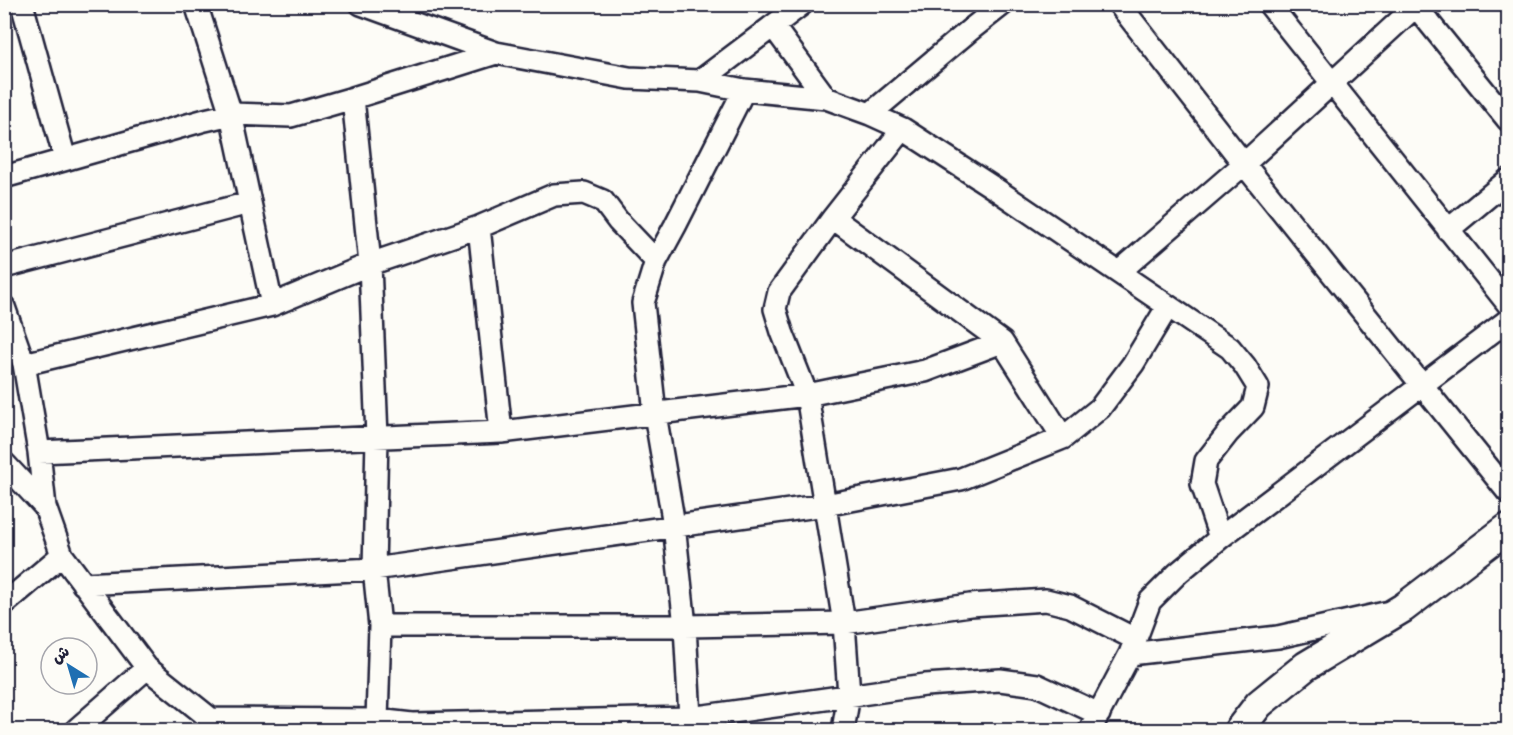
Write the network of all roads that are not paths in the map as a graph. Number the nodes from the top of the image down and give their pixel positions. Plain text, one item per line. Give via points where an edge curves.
1 (22, 4) edge
2 (196, 4) edge
3 (361, 4) edge
4 (802, 4) edge
5 (1003, 4) edge
6 (1119, 4) edge
7 (1269, 4) edge
8 (1416, 5) edge
9 (773, 26) junction
10 (496, 53) junction
11 (700, 81) junction
12 (1331, 83) junction
13 (744, 90) junction
14 (353, 98) junction
15 (826, 98) junction
16 (231, 114) junction
17 (870, 114) junction
18 (1509, 120) edge
19 (903, 129) junction
20 (65, 159) junction
21 (1244, 164) junction
22 (4, 177) edge
23 (1509, 180) edge
24 (249, 203) junction
25 (833, 218) junction
26 (479, 227) junction
27 (1448, 230) junction
28 (656, 261) junction
29 (370, 264) junction
30 (4, 267) edge
31 (1119, 272) junction
32 (1509, 304) edge
33 (272, 305) junction
34 (1167, 306) junction
35 (4, 308) edge
36 (1509, 320) edge
37 (1002, 342) junction
38 (24, 364) junction
39 (1423, 385) junction
40 (807, 394) junction
41 (656, 414) junction
42 (501, 432) junction
43 (376, 436) junction
44 (1063, 438) junction
45 (39, 452) junction
46 (4, 463) edge
47 (1509, 492) edge
48 (825, 505) junction
49 (45, 507) junction
50 (675, 525) junction
51 (1509, 528) edge
52 (1220, 538) junction
53 (62, 555) junction
54 (374, 569) junction
55 (83, 584) junction
56 (4, 604) edge
57 (1403, 609) junction
58 (844, 623) junction
59 (381, 626) junction
60 (685, 626) junction
61 (1132, 647) junction
62 (147, 668) junction
63 (849, 695) junction
64 (377, 720) junction
65 (1094, 722) edge
66 (689, 724) edge
67 (218, 725) edge
68 (416, 727) edge
69 (76, 730) edge
70 (843, 730) edge
71 (1239, 730) edge

1 - 20 street
2 - 16 street
3 - 10 street
4 - 9 street
5 - 17 street
6 - 21 street
7 - 12 street
8 - 12 street
8 - 18 street
9 - 11 street
9 - 15 street
10 - 11 street via 629,78
10 - 14 street
11 - 13 street
12 - 21 street
12 - 27 street
13 - 15 street
13 - 28 street
14 - 16 street via 291,116
14 - 29 street
15 - 17 street
16 - 20 street
16 - 24 street
17 - 19 street
19 - 25 street
19 - 31 street
20 - 22 street
21 - 31 street
21 - 39 street
23 - 27 street
24 - 30 street
24 - 33 street
25 - 37 street
25 - 40 street via 779,292 775,309
26 - 28 street via 554,195 584,193 603,201
26 - 29 street
26 - 42 street
27 - 32 street
28 - 41 street via 643,303
29 - 33 street
29 - 43 street
31 - 34 street
33 - 38 street
34 - 44 street via 1133,364 1100,408
34 - 52 street via 1230,348 1258,387 1253,407 1206,461 1202,484
35 - 38 street
36 - 39 street
37 - 40 street via 925,371
37 - 44 street
38 - 45 street
39 - 47 street
39 - 52 street
40 - 41 street
40 - 48 street
41 - 42 street
41 - 50 street
42 - 43 street
43 - 45 street
43 - 54 street
44 - 48 street via 962,479
45 - 49 street
46 - 49 street
48 - 50 street
48 - 58 street
49 - 53 street
50 - 54 street
50 - 60 street
51 - 57 street
52 - 61 street via 1150,601
53 - 55 street
53 - 56 street
54 - 55 street
54 - 59 street
55 - 62 street
57 - 61 street via 1278,637
57 - 71 street via 1306,666 1259,704
58 - 60 street
58 - 61 street via 970,605 1046,600 1070,606
58 - 63 street
59 - 60 street
59 - 64 street
60 - 66 street
61 - 65 street
62 - 67 street
62 - 69 street
63 - 65 street via 1000,680 1037,685
63 - 66 street
63 - 70 street
64 - 67 street
64 - 68 street
66 - 68 street

